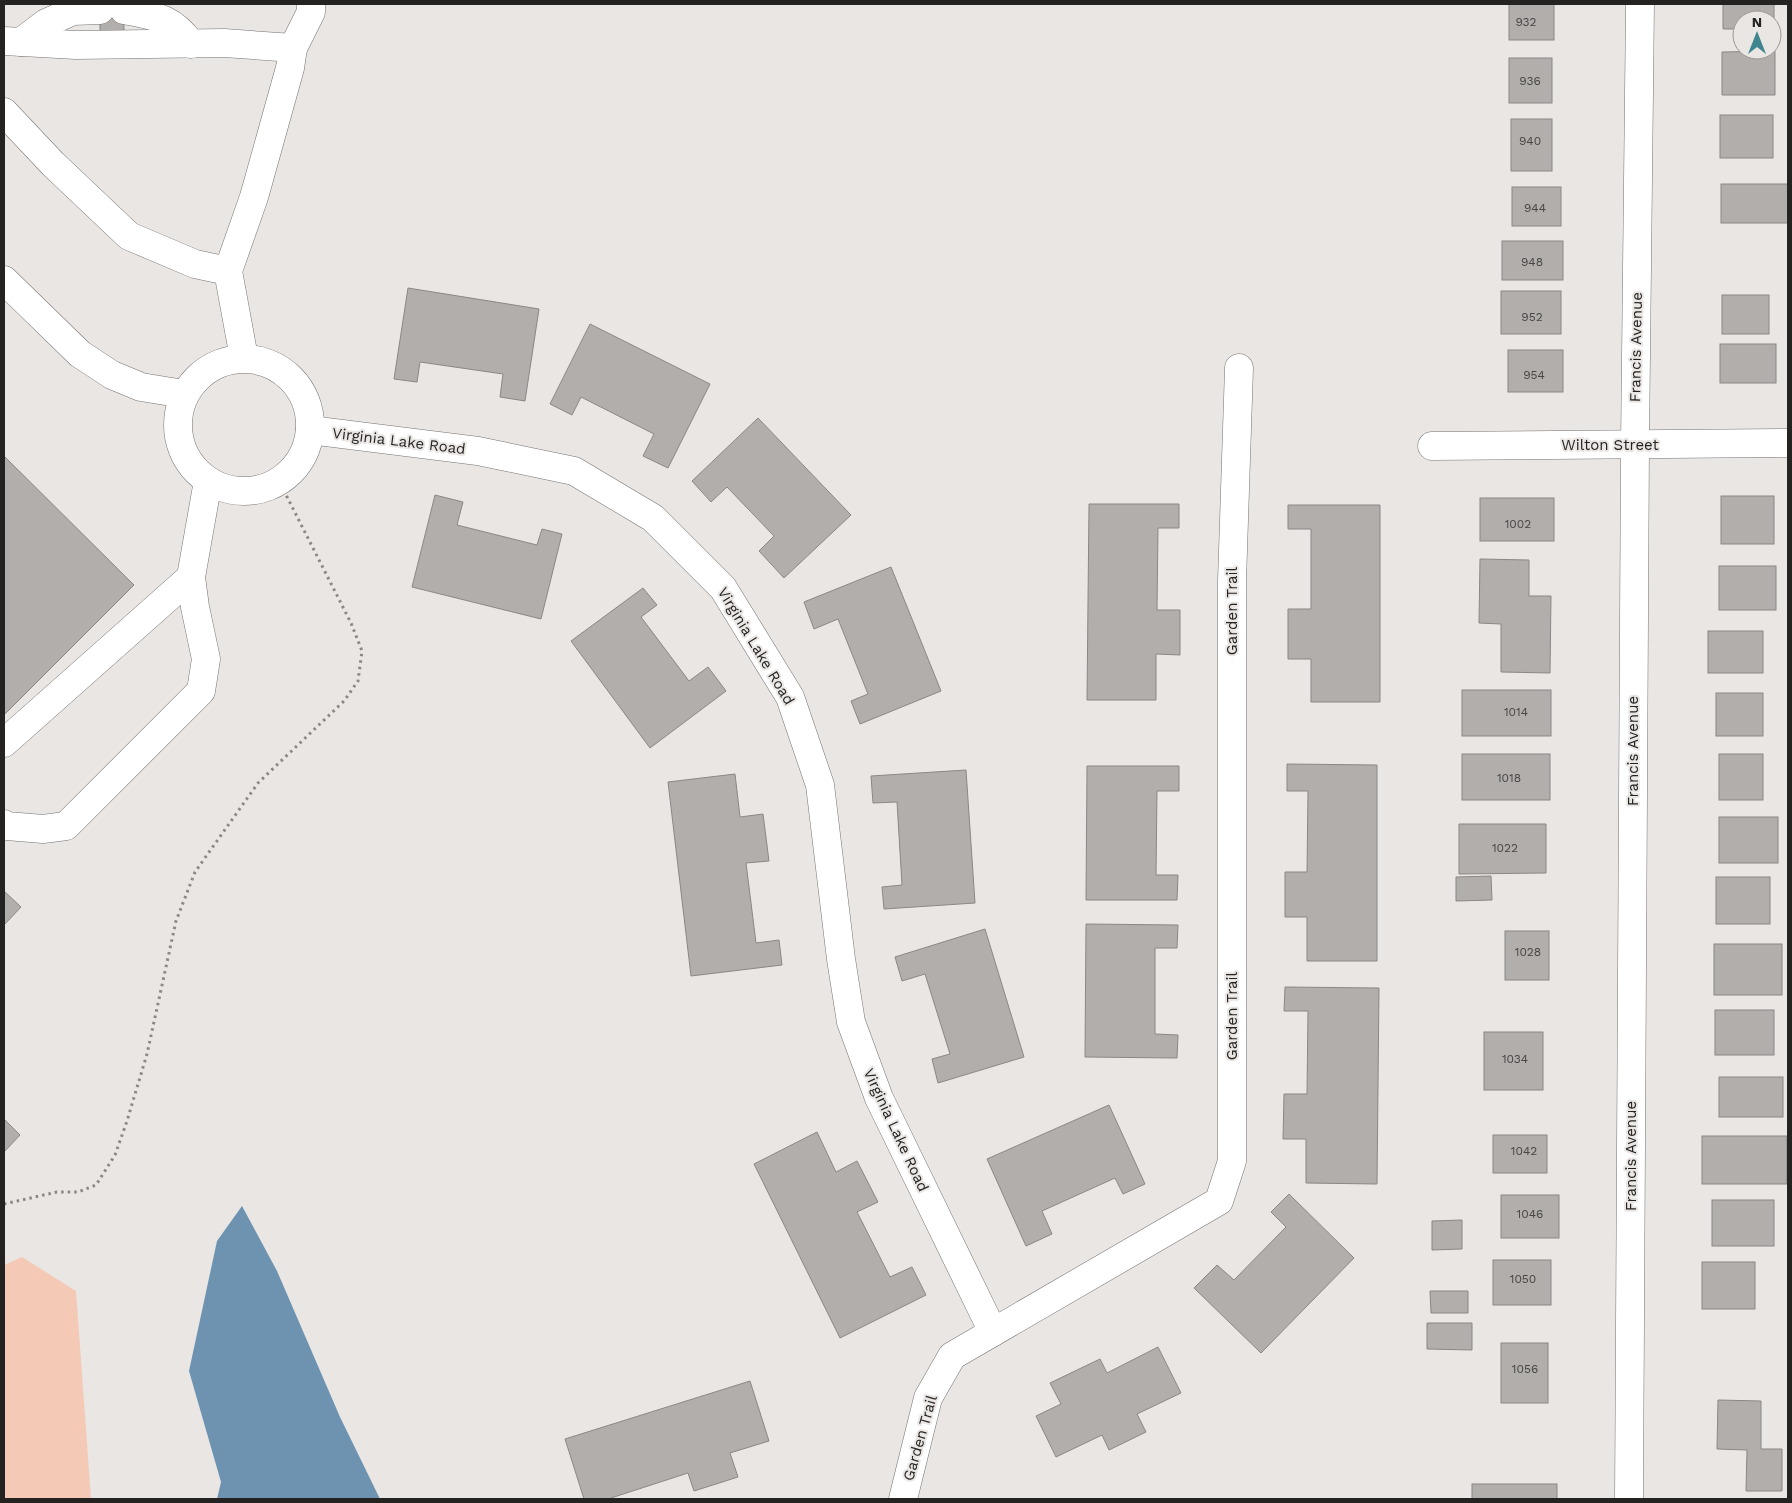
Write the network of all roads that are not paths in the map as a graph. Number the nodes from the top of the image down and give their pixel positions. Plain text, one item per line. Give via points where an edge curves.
1 (312, 4) edge
2 (1640, 4) edge
3 (13, 41) edge
4 (190, 44) junction
5 (292, 48) junction
6 (4, 112) edge
7 (228, 271) junction
8 (4, 280) edge
9 (244, 358) junction
10 (1239, 368) dead end
11 (184, 394) junction
12 (310, 430) junction
13 (1788, 443) edge
14 (1635, 444) junction
15 (1432, 446) dead end
16 (208, 481) junction
17 (191, 577) junction
18 (4, 743) edge
19 (4, 824) edge
20 (993, 1332) junction
21 (903, 1499) edge
22 (1629, 1499) edge

1 - 5 street
2 - 14 street, Francis Avenue
3 - 4 street via 76,45
3 - 4 street via 73,11 112,10 161,18 182,32
4 - 5 street
5 - 7 street via 290,68 254,197
6 - 7 street via 128,236 195,264
7 - 9 street
8 - 11 street via 80,354 112,375 141,386
9 - 11 street via 226,360 209,368
9 - 12 street via 266,362 285,372 300,388 308,408
10 - 20 street, Garden Trail via 1232,581 1232,1161 1219,1201
11 - 16 street via 178,413 178,433 193,468
12 - 16 street via 306,450 295,468 279,481 262,489 244,491
12 - 20 street, Virginia Lake Road via 478,451 574,472 653,518 723,588 790,697 820,785 841,960 854,1031 879,1098
13 - 14 street, Wilton Street
14 - 15 street, Wilton Street
14 - 22 street, Francis Avenue
16 - 17 street
17 - 18 street
17 - 19 street via 206,659 200,691 66,826 43,829
20 - 21 street, Garden Trail via 952,1356 928,1398

